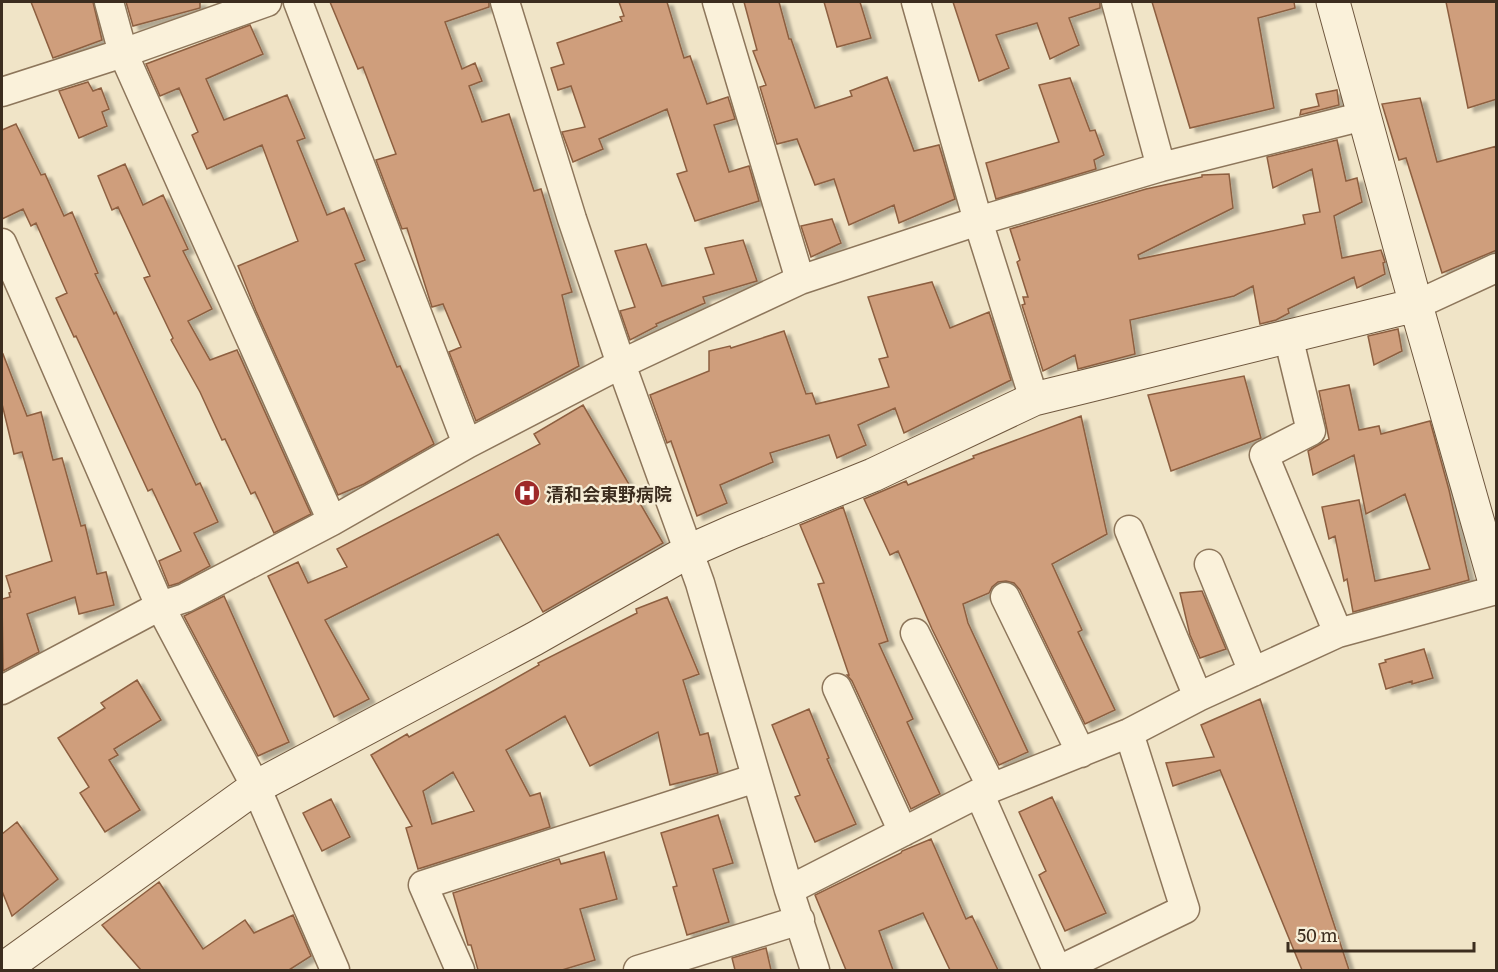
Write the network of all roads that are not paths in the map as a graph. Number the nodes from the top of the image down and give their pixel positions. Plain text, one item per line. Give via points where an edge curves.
1 (110, 2) edge
2 (267, 2) edge
3 (298, 2) edge
4 (505, 2) edge
5 (717, 2) edge
6 (916, 2) edge
7 (1116, 2) edge
8 (1333, 2) edge
9 (123, 53) junction
10 (2, 92) edge
11 (1364, 116) junction
12 (1161, 167) junction
13 (978, 221) junction
14 (2, 243) edge
15 (1497, 268) edge
16 (800, 280) junction
17 (1416, 305) junction
18 (1288, 336) junction
19 (621, 364) junction
20 (1034, 399) junction
21 (467, 444) junction
22 (332, 521) junction
23 (1129, 530) dead end
24 (689, 551) junction
25 (1209, 564) dead end
26 (1495, 572) edge
27 (1005, 597) dead end
28 (160, 606) junction
29 (915, 633) dead end
30 (1338, 633) junction
31 (1253, 672) junction
32 (2, 688) edge
33 (837, 688) dead end
34 (1198, 697) junction
35 (1129, 733) junction
36 (1081, 753) junction
37 (756, 778) junction
38 (256, 787) junction
39 (985, 791) junction
40 (903, 832) junction
41 (789, 890) junction
42 (800, 920) junction
43 (332, 969) edge
44 (2, 970) edge
45 (460, 970) edge
46 (638, 970) edge
47 (816, 970) edge
48 (1058, 970) edge

1 - 9 street
2 - 9 street
3 - 21 street
4 - 19 street
5 - 16 street
6 - 13 street
7 - 12 street
8 - 11 street
9 - 10 street
9 - 22 street
11 - 12 street
11 - 17 street
12 - 13 street
13 - 16 street
13 - 20 street
14 - 28 street
15 - 17 street
16 - 19 street
17 - 18 street
17 - 26 street
18 - 20 street
18 - 30 street via 1311,431 1264,455
19 - 21 street
19 - 24 street
20 - 24 street via 873,475
21 - 22 street
22 - 28 street via 185,598
23 - 34 street
24 - 37 street
24 - 38 street via 534,639
25 - 31 street
26 - 30 street
27 - 36 street
28 - 32 street
28 - 38 street
29 - 39 street
30 - 31 street
31 - 34 street
33 - 40 street
34 - 35 street
35 - 36 street
35 - 48 street via 1185,909
36 - 39 street
37 - 41 street
37 - 45 street via 423,885
38 - 43 street
38 - 44 street
39 - 40 street
39 - 48 street
40 - 41 street
41 - 42 street
42 - 46 street
42 - 47 street

